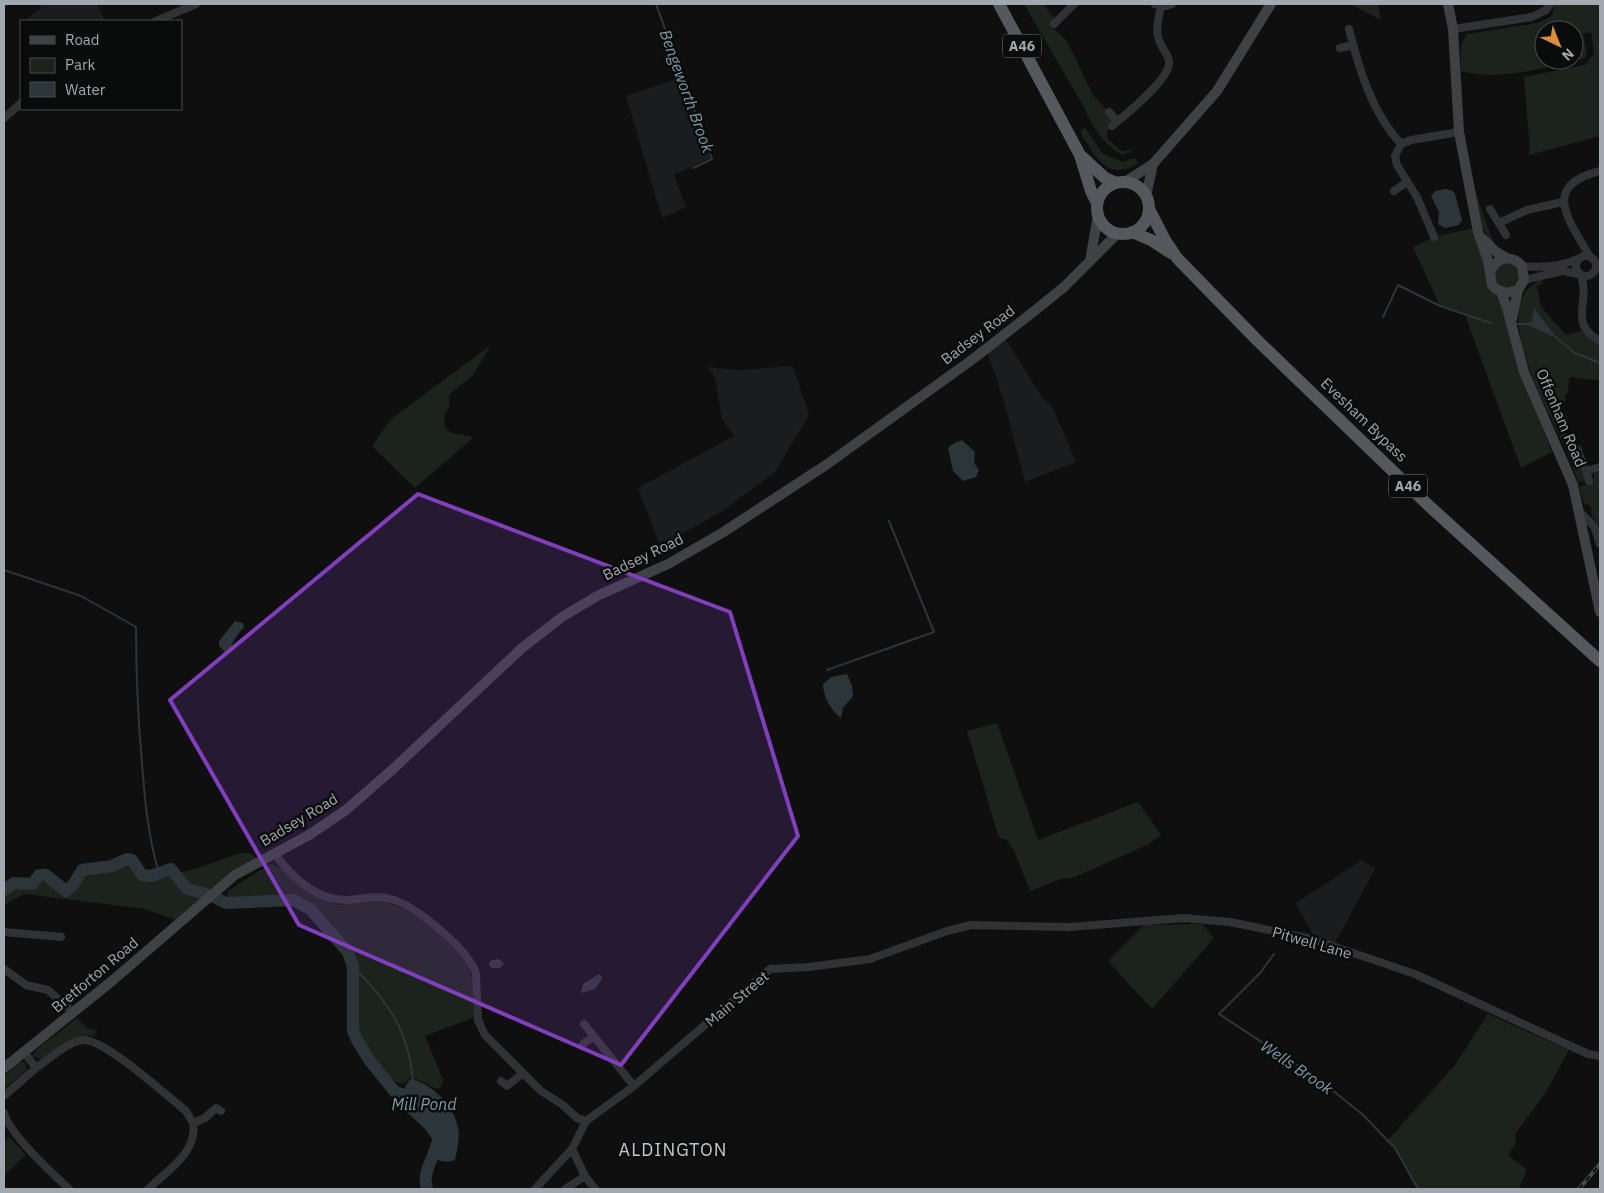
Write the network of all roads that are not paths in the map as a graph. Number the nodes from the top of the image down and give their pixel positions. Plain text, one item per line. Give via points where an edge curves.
1 (196, 4) edge
2 (999, 4) edge
3 (1074, 4) edge
4 (1172, 4) edge
5 (1271, 4) edge
6 (1448, 4) edge
7 (1550, 4) edge
8 (1158, 5) edge
9 (158, 20) edge
10 (1054, 24) dead end
11 (1349, 28) dead end
12 (1453, 29) junction
13 (1353, 45) junction
14 (1340, 48) dead end
15 (20, 104) edge
16 (1109, 112) dead end
17 (4, 118) edge
18 (1459, 132) junction
19 (1402, 144) junction
20 (1080, 155) junction
21 (1153, 164) junction
22 (1600, 171) edge
23 (1120, 182) junction
24 (1407, 182) junction
25 (1394, 191) dead end
26 (1146, 196) junction
27 (1563, 202) junction
28 (1098, 209) junction
29 (1149, 209) junction
30 (1490, 209) dead end
31 (1499, 223) junction
32 (1132, 232) junction
33 (1478, 232) junction
34 (1118, 233) junction
35 (1506, 235) dead end
36 (1578, 235) junction
37 (1434, 237) dead end
38 (1177, 258) junction
39 (1507, 258) junction
40 (1580, 258) junction
41 (1595, 260) edge
42 (1090, 261) junction
43 (1522, 266) junction
44 (1490, 273) junction
45 (1596, 273) edge
46 (1580, 275) junction
47 (1524, 280) junction
48 (1518, 290) junction
49 (1501, 292) junction
50 (1582, 304) junction
51 (1511, 324) junction
52 (1600, 341) edge
53 (1577, 449) dead end
54 (1600, 467) edge
55 (1586, 471) junction
56 (1589, 481) dead end
57 (1580, 512) junction
58 (1600, 544) edge
59 (1600, 612) edge
60 (1600, 661) edge
61 (274, 853) junction
62 (202, 902) joint
63 (1005, 924) joint
64 (4, 932) edge
65 (61, 937) dead end
66 (4, 969) edge
67 (74, 1012) junction
68 (584, 1024) dead end
69 (594, 1036) junction
70 (583, 1044) dead end
71 (24, 1052) junction
72 (1600, 1056) edge
73 (4, 1068) edge
74 (36, 1068) junction
75 (522, 1073) junction
76 (501, 1081) dead end
77 (634, 1086) junction
78 (4, 1096) edge
79 (221, 1111) dead end
80 (4, 1113) edge
81 (586, 1121) junction
82 (193, 1123) junction
83 (572, 1149) junction
84 (585, 1176) junction
85 (69, 1189) edge
86 (148, 1189) edge
87 (535, 1189) edge
88 (565, 1189) edge
89 (595, 1189) edge

1 - 9 street
2 - 20 highway, A46
3 - 10 street
4 - 8 street
5 - 21 main road via 1217,91
6 - 12 main road
7 - 12 street via 1540,15
8 - 16 street via 1158,40 1169,59 1168,72 1114,124
11 - 13 street
12 - 18 main road
13 - 14 street
13 - 19 street via 1382,120
15 - 17 street
18 - 19 street
18 - 33 main road
19 - 24 street via 1396,149 1395,160
20 - 23 highway, A46 via 1105,178
20 - 28 highway, A46
21 - 23 main road
21 - 26 main road
22 - 27 street via 1577,179 1567,189
23 - 26 highway via 1141,189
23 - 28 highway via 1104,190
24 - 25 street
24 - 37 street via 1424,210
26 - 29 highway
27 - 31 street via 1527,210
27 - 36 street via 1568,221
28 - 34 highway via 1106,227
28 - 42 main road
29 - 32 highway via 1144,223
29 - 38 highway, Evesham Bypass / A46
30 - 31 street
31 - 35 street
32 - 34 highway
32 - 38 highway, Evesham Bypass / A46 via 1151,240
33 - 39 main road via 1496,252
33 - 44 main road
34 - 42 main road, Badsey Road
36 - 40 street
36 - 41 street
38 - 60 highway, Evesham Bypass / A46 via 1385,464
39 - 43 main road
39 - 44 main road via 1496,263
40 - 41 street
40 - 43 street via 1564,265
40 - 46 street via 1576,265
41 - 45 street
42 - 61 main road, Badsey Road via 1064,288 989,346 826,465 722,533 562,617 522,648 346,810
43 - 47 main road
44 - 49 main road via 1492,285
45 - 46 street via 1587,277
45 - 50 street
46 - 47 street via 1562,272
46 - 50 street via 1584,294
47 - 48 main road
48 - 49 main road via 1506,294
48 - 51 main road, Offenham Road
49 - 51 main road, Offenham Road
50 - 52 street via 1585,327
51 - 57 main road, Offenham Road via 1524,372 1567,469
53 - 55 street
54 - 55 street
55 - 56 street
57 - 58 street via 1594,526
57 - 59 main road, Offenham Road
61 - 62 main road, Badsey Road via 235,875
61 - 75 street via 311,890 328,898 390,899 408,906 447,936 467,955 476,973 481,1028
62 - 67 main road, Bretforton Road
63 - 72 street, Pitwell Lane via 1069,927 1184,918 1230,922 1312,939 1414,974 1588,1054
63 - 77 street, Main Street via 971,925 947,931 870,959 809,968 770,969
64 - 65 street
66 - 67 street via 26,985 48,990
67 - 71 main road, Bretforton Road
68 - 69 street
69 - 70 street
69 - 77 street
71 - 73 main road, Bretforton Road
71 - 74 street
74 - 78 street
74 - 82 street via 72,1043 82,1040 95,1042 186,1111
75 - 76 street via 507,1086
75 - 81 street via 540,1092
77 - 81 street, Main Street
79 - 82 street via 216,1108
80 - 85 street via 16,1134
81 - 83 street
82 - 86 street via 195,1132 190,1148
83 - 84 street
83 - 87 street
84 - 88 street
84 - 89 street

